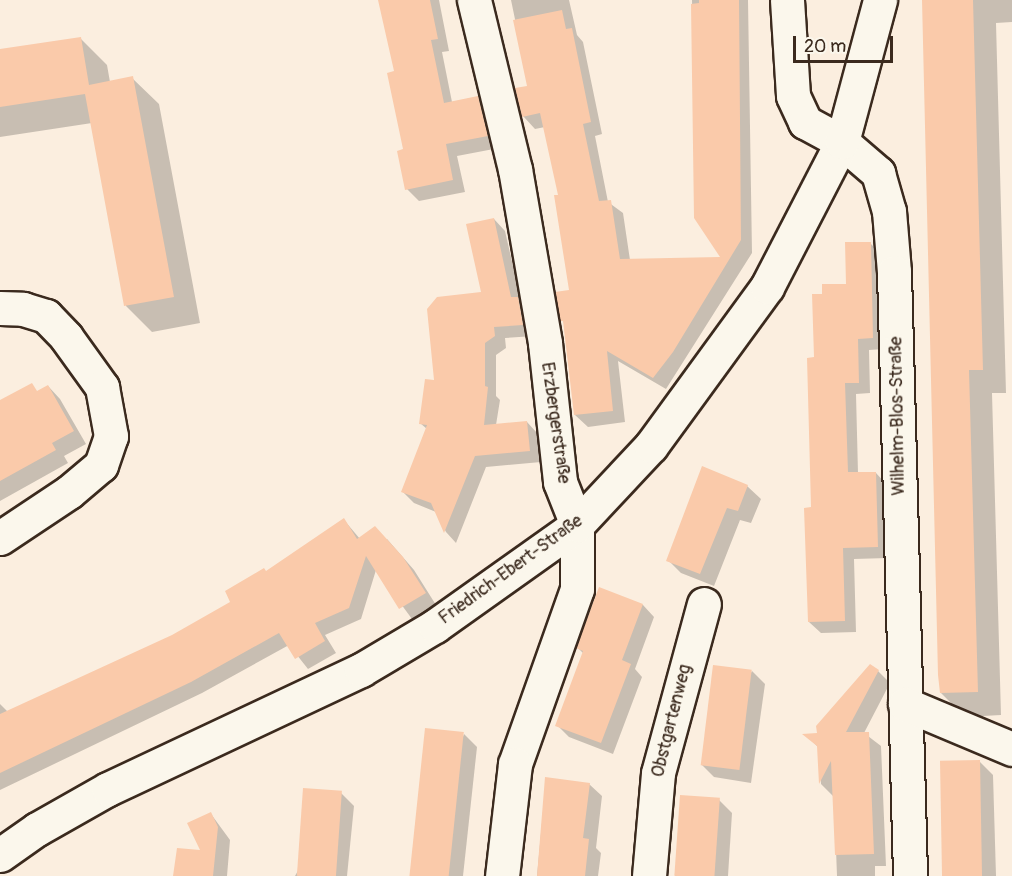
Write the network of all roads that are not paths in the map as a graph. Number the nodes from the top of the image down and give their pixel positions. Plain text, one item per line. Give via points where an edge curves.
1 (474, 0) edge
2 (787, 0) edge
3 (880, 0) edge
4 (842, 142) junction
5 (0, 308) edge
6 (577, 525) junction
7 (0, 537) edge
8 (704, 604) dead end
9 (905, 704) junction
10 (1012, 749) edge
11 (0, 855) edge
12 (502, 876) edge
13 (649, 876) edge
14 (910, 876) edge

1 - 6 street, Erzbergerstraße via 515,169 545,343 560,482
2 - 4 street, Wilhelm-Blos-Straße via 793,96 805,122
3 - 4 street, Friedrich-Ebert-Straße
4 - 6 street, Friedrich-Ebert-Straße via 806,217 760,296 651,447
4 - 9 street, Wilhelm-Blos-Straße via 878,173 890,211
5 - 7 street via 46,316 66,337 102,387 111,436 101,465 69,492
6 - 11 street, Friedrich-Ebert-Straße via 435,626 361,670 108,789 36,829
6 - 12 street, Erzbergerstraße via 577,589 515,764
8 - 13 street, Obstgartenweg via 658,773
9 - 10 street
9 - 14 street, Wilhelm-Blos-Straße

